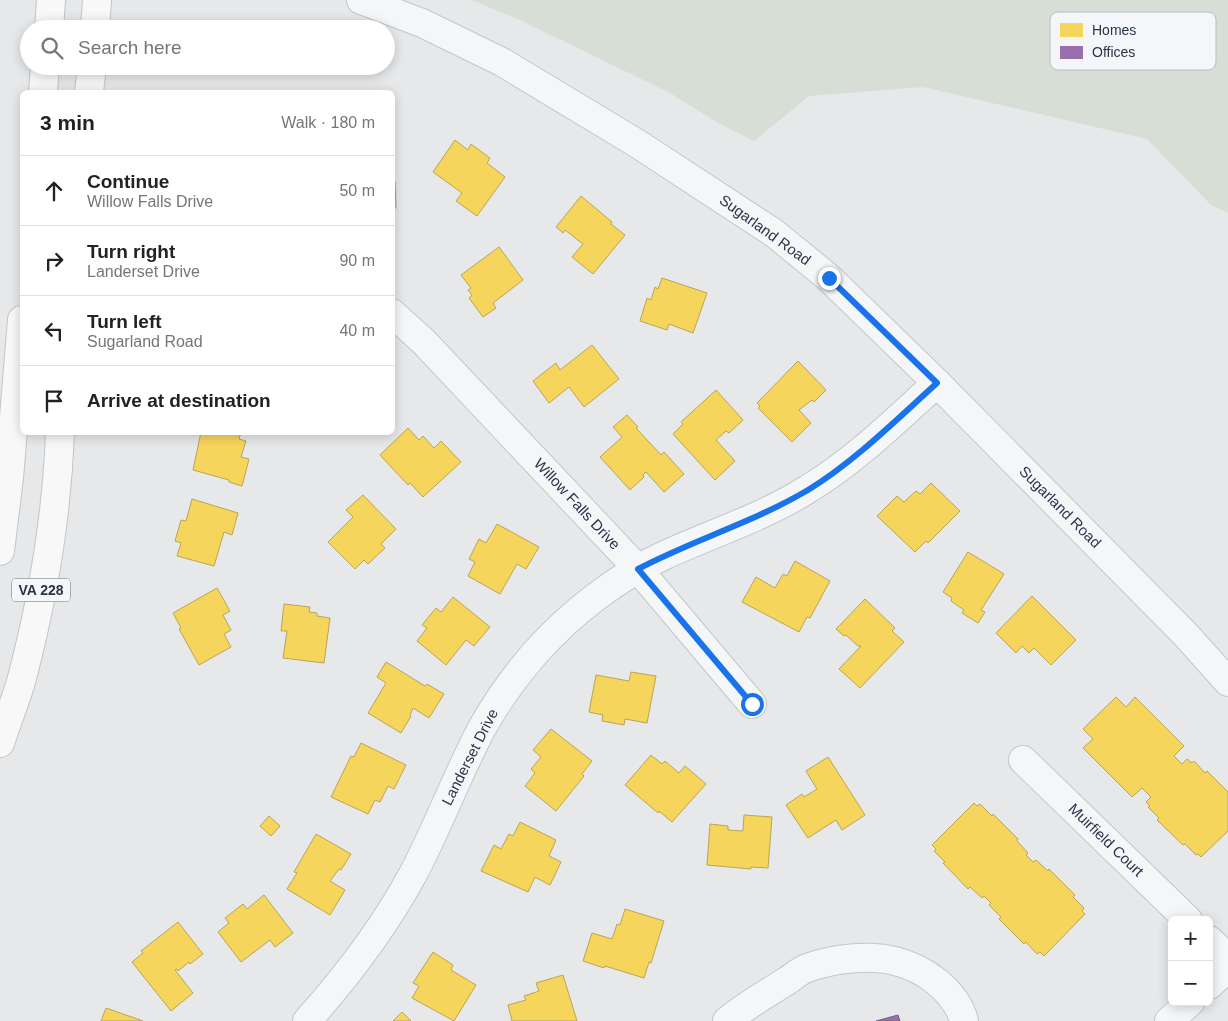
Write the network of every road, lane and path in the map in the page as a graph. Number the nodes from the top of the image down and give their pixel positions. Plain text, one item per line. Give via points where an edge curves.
1 (51, 0) edge
2 (97, 0) edge
3 (361, 0) edge
4 (50, 20) edge
5 (96, 20) edge
6 (44, 75) edge
7 (91, 75) edge
8 (43, 90) edge
9 (89, 90) edge
10 (395, 316) edge
11 (20, 343) edge
12 (937, 383) junction
13 (60, 435) edge
14 (0, 551) edge
15 (638, 569) junction
16 (1228, 682) edge
17 (752, 704) dead end
18 (0, 743) edge
19 (1023, 760) dead end
20 (1184, 916) edge
21 (1213, 944) edge
22 (1228, 958) edge
23 (1228, 968) edge
24 (1213, 981) edge
25 (1186, 1006) edge
26 (307, 1021) edge
27 (727, 1021) edge
28 (964, 1021) edge
29 (1169, 1021) edge

1 - 4 main road
2 - 5 main road
3 - 12 street, Sugarland Road via 422,23 502,62 710,190 774,233 829,278
6 - 8 main road
7 - 9 main road
10 - 15 street, Willow Falls Drive via 424,342
11 - 14 main road
12 - 15 street, Landerset Drive via 851,460 808,490
12 - 16 street, Sugarland Road
13 - 18 main road, VA 228 via 51,534 38,605 22,679
15 - 17 street, Willow Falls Drive
15 - 26 street, Landerset Drive via 574,615 537,651 510,685 483,727 413,874 378,933
19 - 20 street, Muirfield Court
21 - 22 street
23 - 24 street
25 - 29 street
27 - 28 street via 806,968 859,957 894,960 915,969 941,985 961,1010

